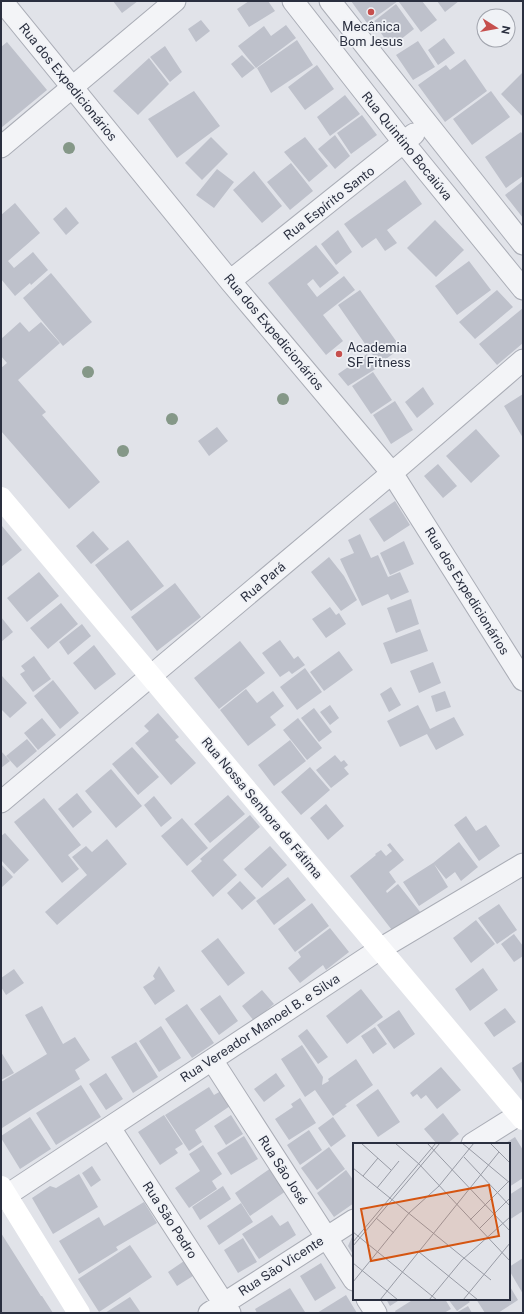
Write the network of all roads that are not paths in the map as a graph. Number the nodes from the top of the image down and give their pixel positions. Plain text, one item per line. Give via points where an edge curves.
1 (2, 1) edge
2 (175, 1) edge
3 (293, 1) edge
4 (330, 1) edge
5 (72, 87) junction
6 (427, 124) junction
7 (404, 143) junction
8 (1, 147) edge
9 (523, 244) edge
10 (230, 281) junction
11 (523, 289) edge
12 (523, 360) edge
13 (392, 473) junction
14 (1, 498) edge
15 (150, 676) junction
16 (523, 680) edge
17 (1, 802) edge
18 (523, 864) edge
19 (380, 949) junction
20 (212, 1060) junction
21 (522, 1115) edge
22 (110, 1128) junction
23 (474, 1143) edge
24 (3, 1194) edge
25 (353, 1221) edge
26 (326, 1238) junction
27 (353, 1278) edge
28 (368, 1300) edge
29 (221, 1310) edge
30 (78, 1313) edge
31 (376, 1313) edge

1 - 5 street, Rua dos Expedicionários
2 - 5 street
3 - 7 street, Rua Quintino Bocaiúva
4 - 6 street
5 - 8 street
5 - 10 street, Rua dos Expedicionários
6 - 7 street, Rua Espírito Santo
6 - 9 street
7 - 10 street, Rua Espírito Santo
7 - 11 street, Rua Quintino Bocaiúva
10 - 13 street, Rua dos Expedicionários
12 - 13 street, Rua Pará
13 - 15 street, Rua Pará
13 - 16 street, Rua dos Expedicionários
14 - 15 street, Rua Nossa Senhora de Fátima
15 - 17 street, Rua Pará
15 - 19 street, Rua Nossa Senhora de Fátima
18 - 19 street, Rua Vereador Manoel B. e Silva
19 - 20 street, Rua Vereador Manoel B. e Silva
19 - 21 street, Rua Nossa Senhora de Fátima
20 - 22 street, Rua Vereador Manoel B. e Silva
20 - 26 street, Rua São José
21 - 23 street
22 - 24 street, Rua Vereador Manoel B. e Silva
22 - 29 street, Rua São Pedro
24 - 30 street
25 - 26 street, Rua São Vicente
26 - 27 street, Rua São José
26 - 29 street, Rua São Vicente
28 - 31 street

